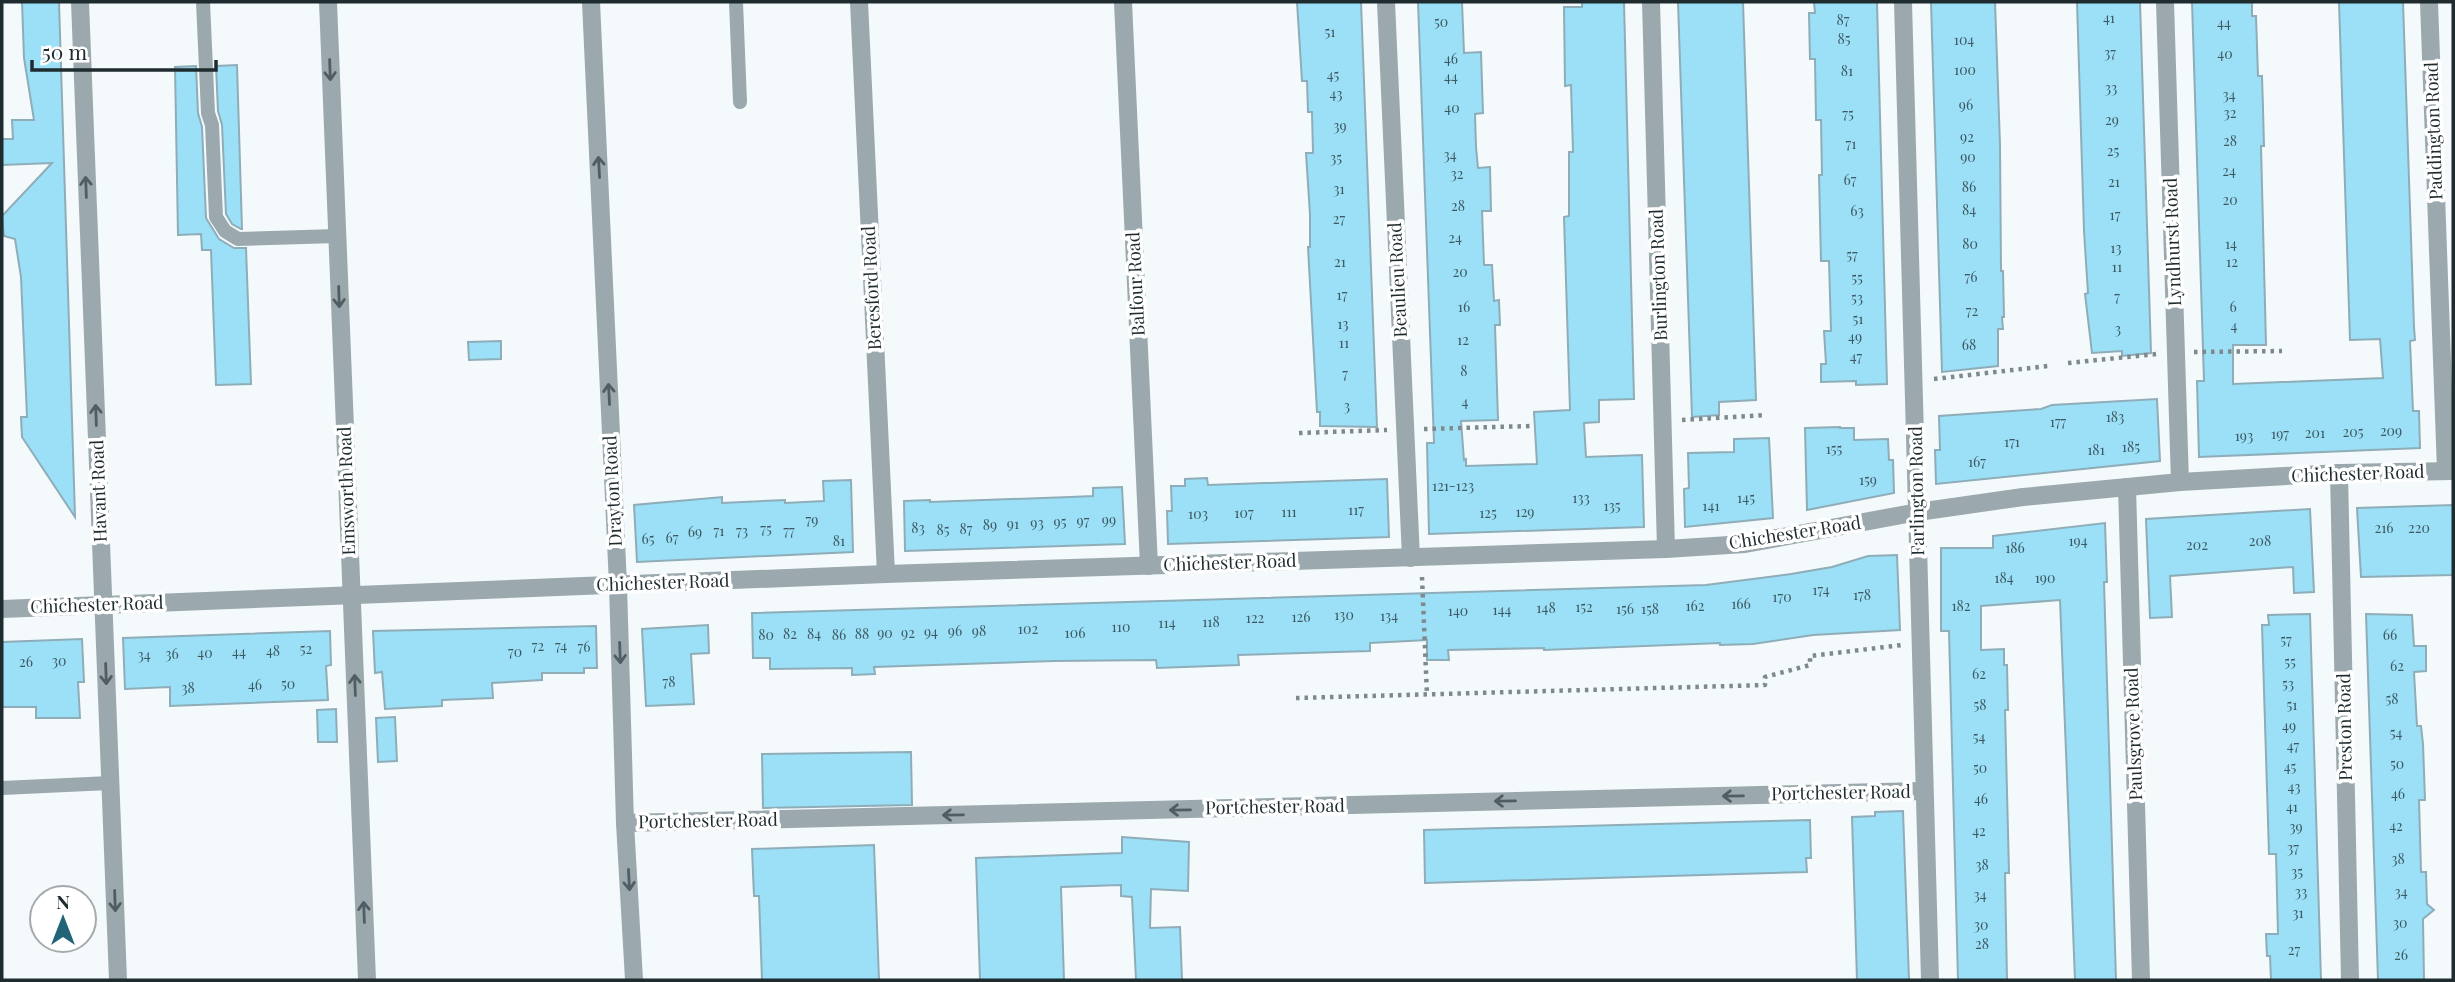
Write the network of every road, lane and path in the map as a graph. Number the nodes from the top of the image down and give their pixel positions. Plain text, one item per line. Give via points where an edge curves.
1 (80, 2) edge
2 (203, 2) edge
3 (328, 2) edge
4 (591, 2) edge
5 (736, 2) edge
6 (859, 2) edge
7 (1123, 2) edge
8 (1386, 2) edge
9 (1651, 2) edge
10 (1903, 2) edge
11 (2165, 2) edge
12 (2429, 2) edge
13 (740, 102) dead end
14 (337, 236) junction
15 (2283, 351) dead end
16 (2176, 352) junction
17 (2068, 363) dead end
18 (2048, 366) dead end
19 (1914, 382) junction
20 (1765, 415) dead end
21 (1662, 422) junction
22 (2449, 471) edge
23 (2339, 473) junction
24 (2180, 482) junction
25 (2127, 487) junction
26 (1918, 512) junction
27 (1666, 549) junction
28 (1416, 558) junction
29 (1149, 566) junction
30 (886, 574) junction
31 (618, 585) junction
32 (351, 596) junction
33 (103, 605) junction
34 (2, 609) edge
35 (1921, 643) junction
36 (1427, 695) junction
37 (1296, 698) dead end
38 (110, 783) junction
39 (2, 788) edge
40 (1923, 791) junction
41 (625, 824) junction
42 (118, 980) edge
43 (367, 980) edge
44 (634, 980) edge
45 (1930, 980) edge
46 (2141, 980) edge
47 (2350, 980) edge

33 -> 1 street, Havant Road
2 - 14 lane via 216,217 225,231 238,239
3 -> 14 street, Emsworth Road
31 -> 4 street, Drayton Road
5 - 13 lane
6 - 30 street, Beresford Road
7 - 29 street, Balfour Road
8 - 28 street, Beaulieu Road
9 - 21 street, Burlington Road
10 - 19 street, Farlington Road
11 - 16 street, Lyndhurst Road
12 - 22 street, Paddington Road
14 -> 32 street, Emsworth Road
15 - 16 path
16 - 17 path
16 - 24 street, Lyndhurst Road
18 - 19 path
19 - 26 street, Farlington Road
20 - 21 path
21 - 27 street, Burlington Road
22 - 23 street, Chichester Road
23 - 24 street, Chichester Road
23 - 47 street, Preston Road
24 - 25 street, Chichester Road
25 - 26 street, Chichester Road
25 - 46 street, Paulsgrove Road
26 - 27 street, Chichester Road via 1745,544
26 - 35 street, Farlington Road
27 - 28 street, Chichester Road
28 - 29 street, Chichester Road
28 - 36 path
29 - 30 street, Chichester Road
30 - 31 street, Chichester Road
31 - 32 street, Chichester Road
31 -> 41 street, Drayton Road
32 - 33 street, Chichester Road
43 -> 32 street, Emsworth Road
33 - 34 street, Chichester Road
33 -> 38 street, Havant Road
35 - 36 path via 1810,656 1810,665 1765,677 1765,685
35 - 40 street, Farlington Road
36 - 37 path
38 - 39 lane
38 -> 42 street, Havant Road
40 -> 41 street, Portchester Road
40 - 45 street, Farlington Road
41 -> 44 street, Drayton Road

